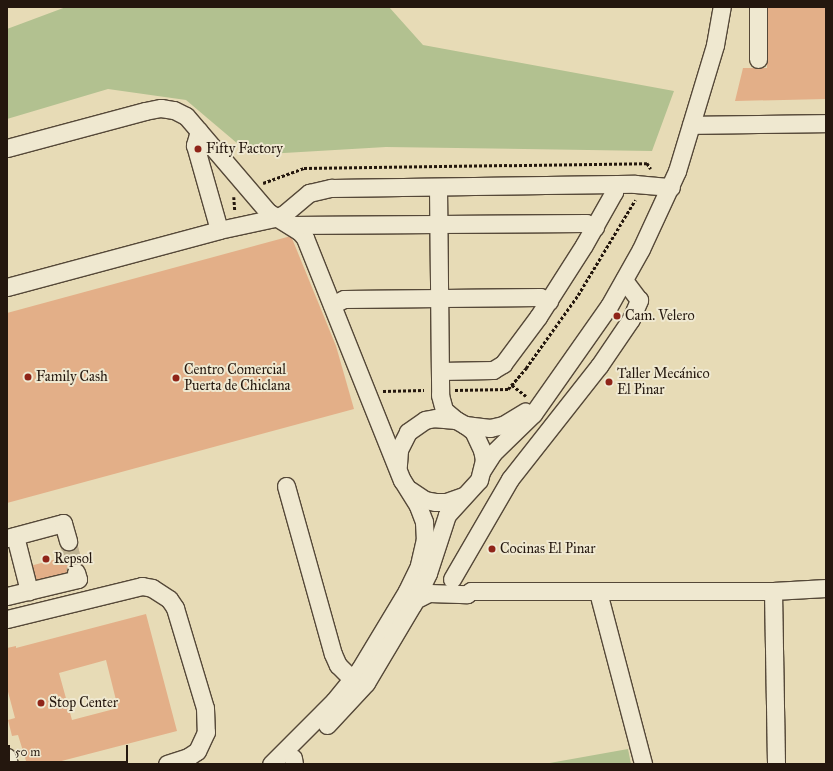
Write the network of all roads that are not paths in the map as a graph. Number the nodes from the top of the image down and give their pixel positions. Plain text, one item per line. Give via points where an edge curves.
1 (722, 7) edge
2 (758, 7) edge
3 (758, 59) dead end
4 (826, 123) edge
5 (691, 125) junction
6 (199, 131) junction
7 (7, 148) edge
8 (614, 185) junction
9 (438, 187) junction
10 (671, 187) junction
11 (282, 222) junction
12 (438, 226) junction
13 (595, 227) junction
14 (219, 230) junction
15 (624, 280) junction
16 (7, 287) edge
17 (439, 298) junction
18 (549, 301) junction
19 (332, 305) junction
20 (440, 371) junction
21 (537, 405) junction
22 (460, 422) junction
23 (399, 470) junction
24 (482, 470) junction
25 (286, 486) dead end
26 (408, 488) junction
27 (465, 495) junction
28 (440, 536) junction
29 (11, 537) edge
30 (68, 541) tunnel mouth
31 (76, 572) dead end
32 (452, 579) junction
33 (826, 588) edge
34 (29, 591) junction
35 (471, 591) junction
36 (773, 591) junction
37 (598, 592) junction
38 (7, 596) edge
39 (415, 600) junction
40 (7, 619) edge
41 (356, 684) junction
42 (7, 757) edge
43 (291, 762) edge
44 (9, 764) edge
45 (167, 764) edge
46 (271, 764) edge
47 (643, 764) edge
48 (776, 764) edge

1 - 5 street via 716,45
2 - 3 street
4 - 5 street
5 - 10 street
6 - 7 street via 186,116 174,110 161,108
6 - 11 street
6 - 14 street via 195,145
8 - 9 street
8 - 10 street
8 - 13 street via 614,192
9 - 11 street via 317,190
9 - 12 street
10 - 15 street
11 - 12 street
11 - 14 street
11 - 19 street via 305,238
12 - 13 street via 586,223
12 - 17 street
13 - 18 street
14 - 16 street
15 - 21 street via 605,312
15 - 32 street via 639,300 632,318 599,366 510,479
17 - 18 street via 540,297
17 - 19 street via 344,299
17 - 20 street
18 - 20 street via 500,367 493,370
19 - 23 street
20 - 22 street via 441,403 444,410
21 - 22 street via 503,425 477,428
21 - 24 street via 533,414 493,453
22 - 23 street via 435,418 412,428 402,440
22 - 24 street via 473,431 480,445 484,460
23 - 26 street
24 - 27 street via 473,488
25 - 41 street via 333,654 338,665
26 - 27 street via 426,500 436,502 456,500
26 - 41 street via 424,522 425,539 419,566
27 - 28 street via 447,515
28 - 32 street via 441,560
28 - 39 street
29 - 30 street via 63,523
29 - 34 street
31 - 34 street via 78,579
32 - 35 street
33 - 36 street
34 - 38 street
35 - 37 street
35 - 39 street via 467,594 429,593
36 - 37 street
36 - 48 street
37 - 47 street
39 - 41 street
40 - 45 street via 142,586 152,588 169,599 205,708 206,727 203,742 197,751 188,758
41 - 43 street
41 - 46 street via 334,701
42 - 44 street

